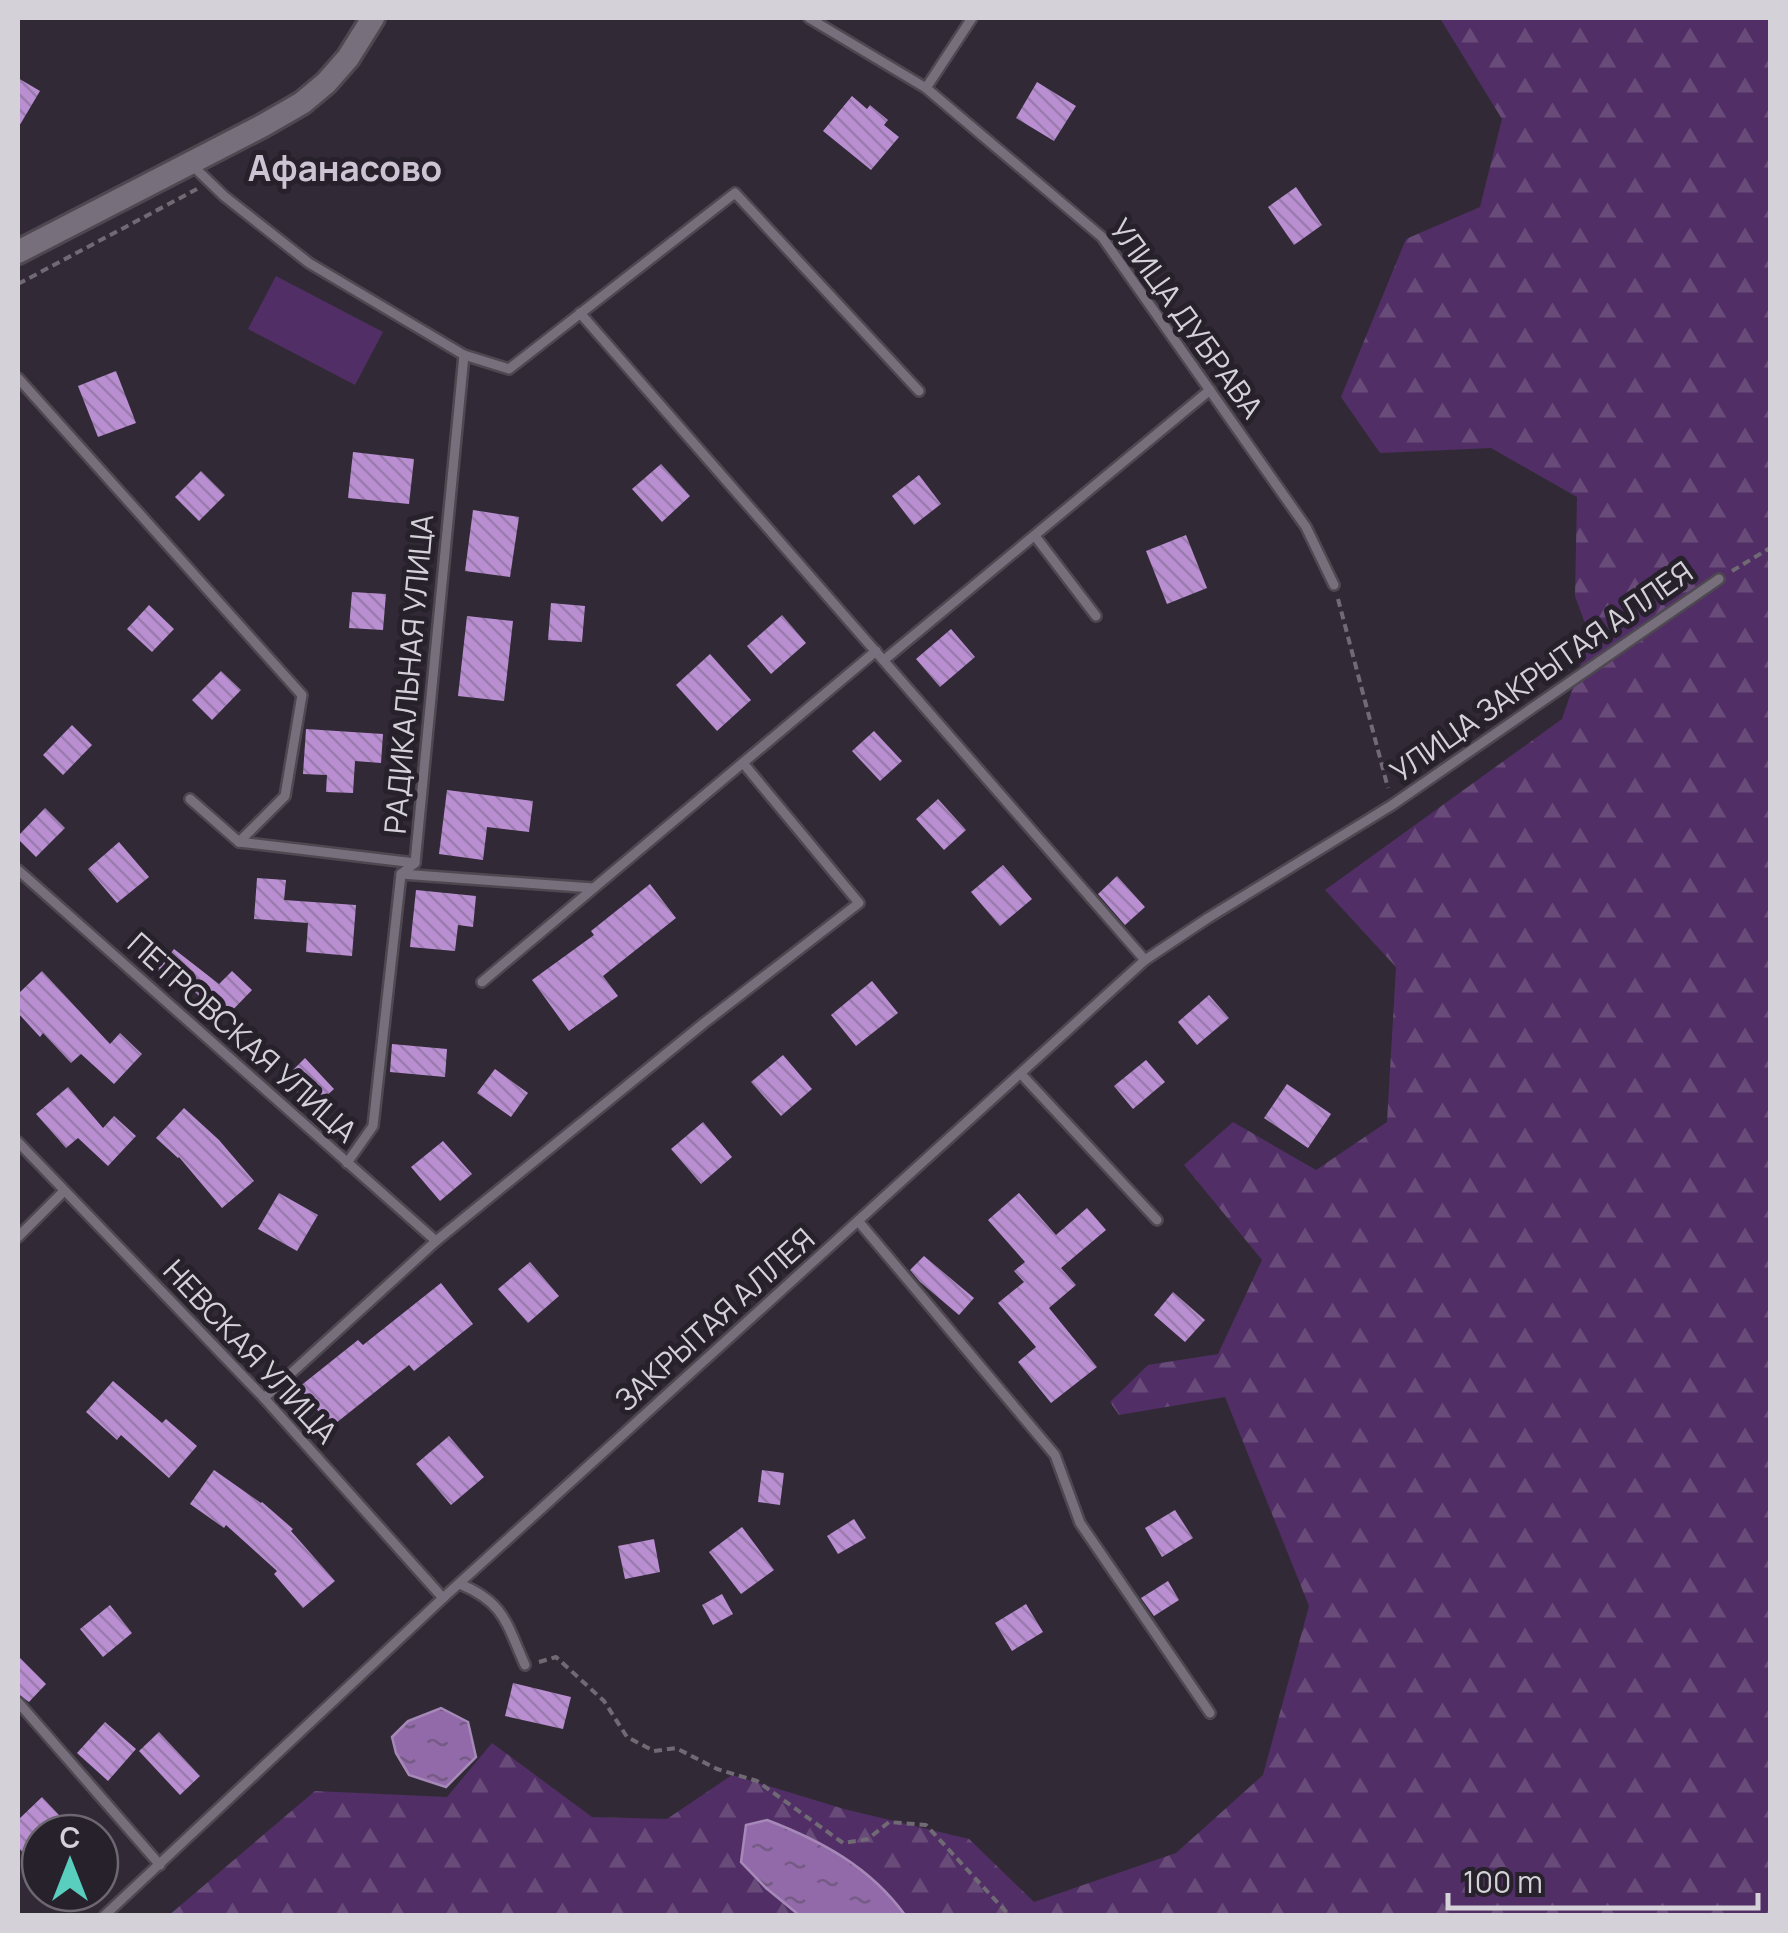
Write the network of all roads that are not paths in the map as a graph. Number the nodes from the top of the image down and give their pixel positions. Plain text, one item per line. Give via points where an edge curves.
1 (374, 18) edge
2 (809, 18) edge
3 (972, 18) edge
4 (926, 88) junction
5 (190, 163) junction
6 (18, 252) edge
7 (580, 313) junction
8 (464, 355) junction
9 (18, 378) edge
10 (1210, 390) junction
11 (919, 391) dead end
12 (1034, 536) junction
13 (1719, 579) road end
14 (1334, 585) road end
15 (1096, 616) dead end
16 (876, 651) junction
17 (884, 660) junction
18 (743, 763) junction
19 (190, 799) dead end
20 (1392, 805) joint
21 (240, 842) junction
22 (415, 863) junction
23 (18, 870) edge
24 (401, 874) junction
25 (594, 888) junction
26 (1145, 960) junction
27 (482, 982) dead end
28 (1021, 1074) junction
29 (18, 1142) edge
30 (348, 1162) junction
31 (64, 1191) junction
32 (1157, 1220) dead end
33 (859, 1222) junction
34 (18, 1237) edge
35 (436, 1241) junction
36 (264, 1398) junction
37 (460, 1584) junction
38 (444, 1598) junction
39 (525, 1665) road end
40 (18, 1702) edge
41 (1210, 1713) dead end
42 (160, 1865) junction
43 (104, 1916) edge

1 - 5 street via 348,58 302,102
2 - 4 lane, УЛИЦА ДУБРАВА
3 - 4 lane
4 - 10 lane, УЛИЦА ДУБРАВА via 1102,237
5 - 6 street
5 - 8 lane via 310,263
7 - 8 lane via 509,369
7 - 11 lane via 734,194
7 - 16 lane
8 - 22 lane, РАДИКАЛЬНАЯ УЛИЦА
9 - 21 lane via 302,695 286,796
10 - 12 lane
10 - 14 lane, УЛИЦА ДУБРАВА via 1306,527
12 - 15 lane
12 - 17 lane
13 - 20 lane, УЛИЦА ЗАКРЫТАЯ АЛЛЕЯ
16 - 17 lane
16 - 18 lane
17 - 26 lane
18 - 25 lane
18 - 35 lane via 859,903
19 - 21 lane
20 - 26 lane, ЗАКРЫТАЯ АЛЛЕЯ
21 - 22 lane
22 - 24 lane, РАДИКАЛЬНАЯ УЛИЦА
23 - 30 lane, ПЕТРОВСКАЯ УЛИЦА
24 - 25 lane
24 - 30 lane, РАДИКАЛЬНАЯ УЛИЦА via 373,1126
25 - 27 lane
26 - 28 lane, ЗАКРЫТАЯ АЛЛЕЯ
28 - 32 lane
28 - 33 lane, ЗАКРЫТАЯ АЛЛЕЯ
29 - 31 lane, НЕВСКАЯ УЛИЦА
30 - 35 lane, ПЕТРОВСКАЯ УЛИЦА
31 - 34 lane
31 - 36 lane, НЕВСКАЯ УЛИЦА
33 - 37 lane, ЗАКРЫТАЯ АЛЛЕЯ
33 - 41 lane via 1056,1455 1080,1523
35 - 36 lane
36 - 38 lane, НЕВСКАЯ УЛИЦА
37 - 38 lane, ЗАКРЫТАЯ АЛЛЕЯ
37 - 39 lane via 498,1607
38 - 42 lane, ЗАКРЫТАЯ АЛЛЕЯ
40 - 42 lane
42 - 43 lane, ЗАКРЫТАЯ АЛЛЕЯ

